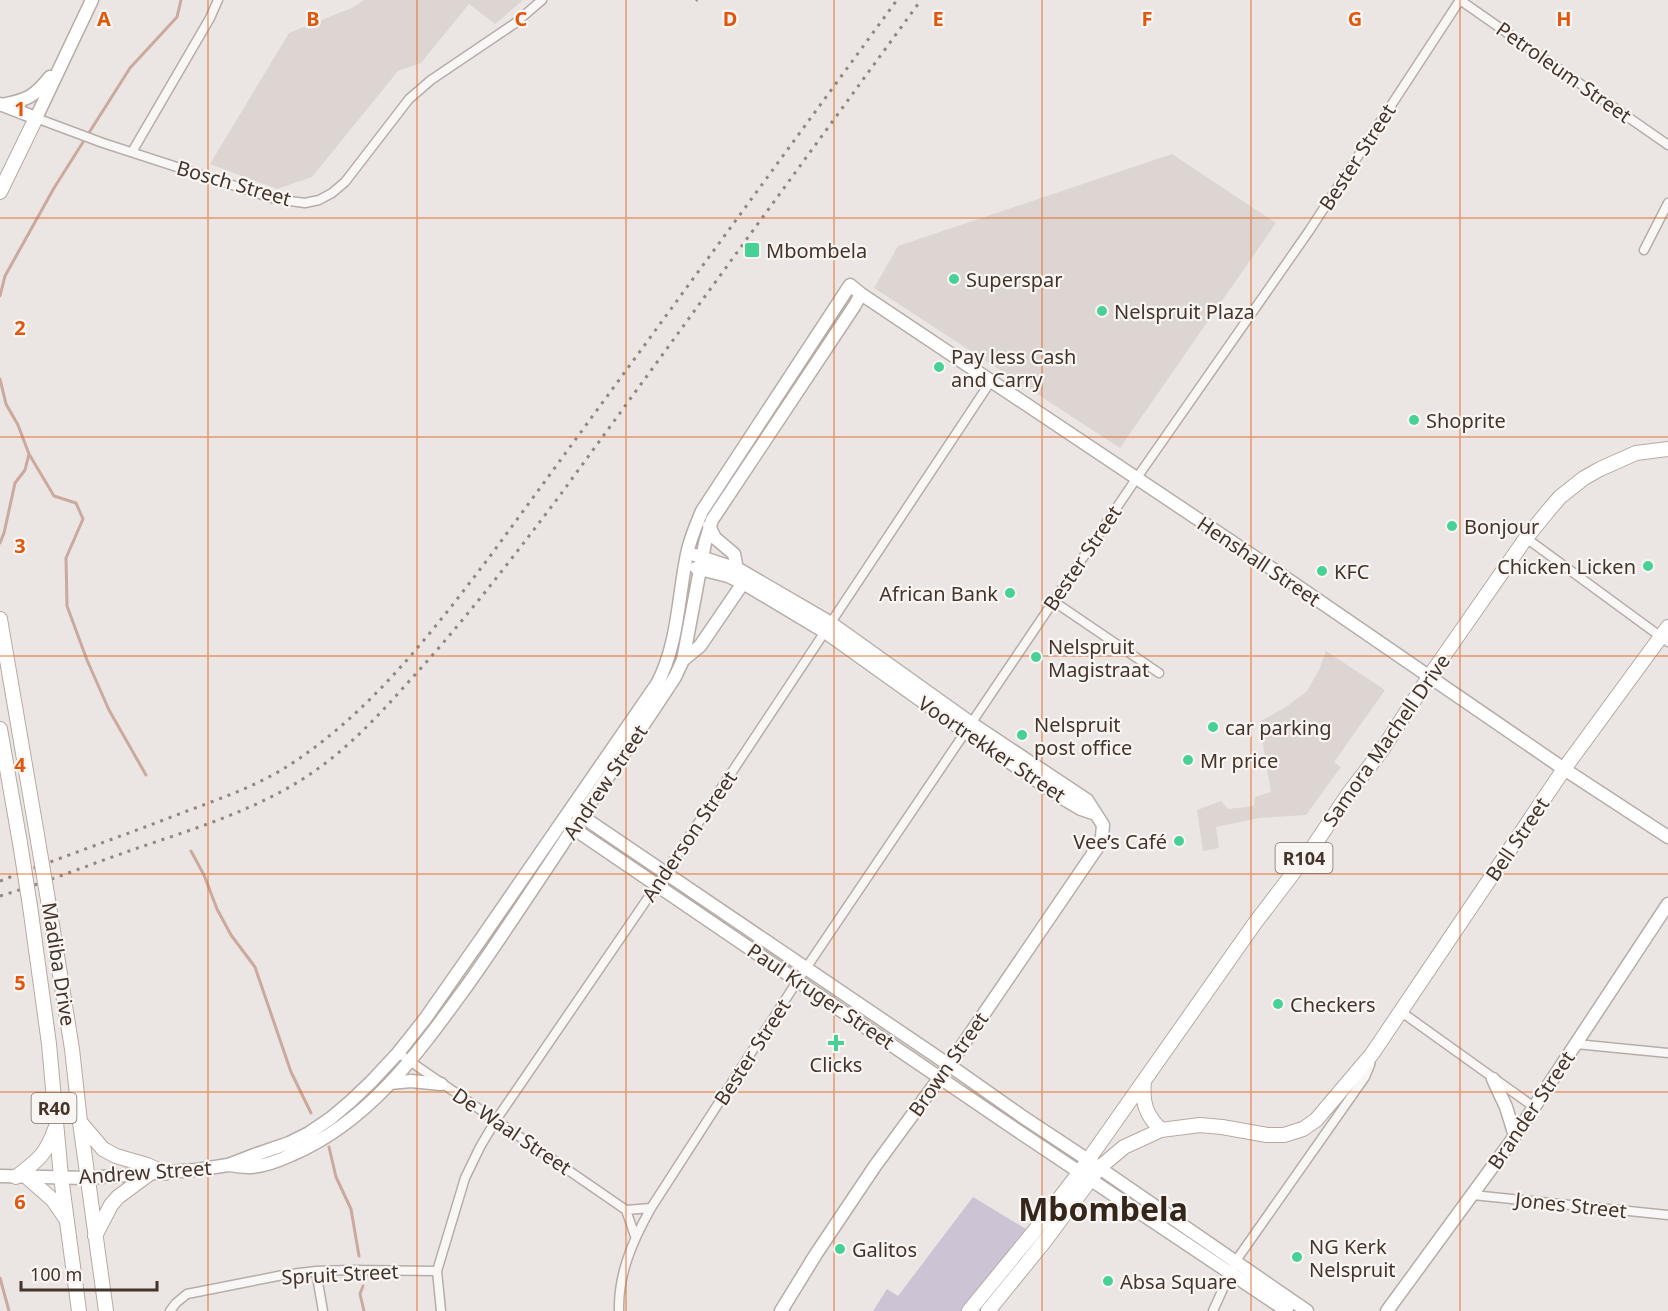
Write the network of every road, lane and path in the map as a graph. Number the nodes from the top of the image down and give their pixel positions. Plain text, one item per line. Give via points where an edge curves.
1 (92, 0) edge
2 (218, 0) edge
3 (542, 0) edge
4 (1460, 0) edge
5 (63, 61) junction
6 (1, 105) edge
7 (36, 118) junction
8 (1668, 145) edge
9 (132, 152) junction
10 (0, 192) edge
11 (1668, 203) edge
12 (1644, 250) dead end
13 (850, 285) joint
14 (861, 294) junction
15 (992, 381) junction
16 (1668, 449) edge
17 (1136, 479) junction
18 (709, 526) junction
19 (1526, 538) junction
20 (686, 559) junction
21 (702, 563) junction
22 (736, 569) junction
23 (743, 583) junction
24 (1053, 601) junction
25 (0, 619) edge
26 (828, 627) junction
27 (1665, 635) edge
28 (683, 660) junction
29 (1159, 673) dead end
30 (1429, 677) junction
31 (968, 727) junction
32 (0, 729) edge
33 (1564, 769) junction
34 (571, 809) junction
35 (1096, 814) joint
36 (582, 816) junction
37 (568, 824) junction
38 (1668, 837) edge
39 (665, 873) junction
40 (657, 885) junction
41 (1668, 904) edge
42 (806, 969) junction
43 (798, 980) junction
44 (1400, 1011) junction
45 (1576, 1044) junction
46 (398, 1053) junction
47 (1668, 1053) edge
48 (1372, 1054) junction
49 (410, 1061) junction
50 (949, 1065) junction
51 (939, 1077) junction
52 (1144, 1078) junction
53 (1493, 1078) junction
54 (390, 1083) junction
55 (441, 1084) junction
56 (1534, 1107) junction
57 (496, 1120) junction
58 (80, 1122) junction
59 (56, 1125) junction
60 (1161, 1130) junction
61 (1515, 1136) junction
62 (228, 1165) junction
63 (1089, 1170) junction
64 (165, 1173) junction
65 (149, 1174) junction
66 (0, 1176) edge
67 (22, 1177) junction
68 (62, 1178) junction
69 (87, 1178) junction
70 (1473, 1195) junction
71 (651, 1208) junction
72 (626, 1210) junction
73 (1668, 1215) edge
74 (67, 1221) junction
75 (95, 1236) junction
76 (635, 1236) junction
77 (1232, 1267) junction
78 (316, 1271) junction
79 (437, 1271) junction
80 (1388, 1310) edge
81 (79, 1311) edge
82 (106, 1311) edge
83 (170, 1311) edge
84 (323, 1311) edge
85 (441, 1311) edge
86 (619, 1311) edge
87 (780, 1311) edge
88 (969, 1311) edge
89 (988, 1311) edge
90 (1213, 1311) edge
91 (1287, 1311) edge
92 (1307, 1311) edge

1 - 5 street
2 - 9 street
3 - 9 street, Bosch Street via 409,99 345,182 319,200 305,203 275,199
4 - 8 street, Petroleum Street
4 - 17 street, Bester Street via 1309,231
5 - 6 street via 32,96
5 - 7 street
6 - 7 street, Bosch Street
7 - 9 street, Bosch Street
7 - 10 main road
11 - 12 street
13 - 14 street, Henshall Street
13 - 20 street, Andrew Street via 702,511
14 - 15 street, Henshall Street
14 - 18 street, Andrew Street
15 - 17 street, Henshall Street
15 - 26 street, Anderson Street
16 - 19 main road, Samora Machell Drive / R104 via 1636,453 1584,478 1560,497
17 - 24 street, Bester Street
17 - 30 street, Henshall Street
18 - 21 street, Andrew Street
18 - 22 street via 715,538 734,554
19 - 27 street
19 - 30 main road, Samora Machell Drive / R104
20 - 21 street, Voortrekker Street
20 - 34 street, Andrew Street via 665,668
21 - 22 street, Voortrekker Street
21 - 23 street, Voortrekker Street
21 - 28 street, Andrew Street
22 - 26 street, Voortrekker Street via 805,606
23 - 26 street, Voortrekker Street
23 - 28 street via 699,646
24 - 29 street
24 - 31 street, Bester Street
25 - 58 main road, Madiba Drive / R40, bridge via 38,835
26 - 31 street, Voortrekker Street
26 - 39 street, Anderson Street
27 - 33 main road, Bell Street / R104
28 - 36 street, Andrew Street
30 - 33 street, Henshall Street
30 - 52 main road, Samora Machell Drive / R104 via 1382,750
31 - 35 street, Voortrekker Street via 1087,800
31 - 42 street, Bester Street
32 - 59 main road, Madiba Drive / R40, bridge via 30,906
33 - 38 street, Henshall Street
33 - 44 main road, Bell Street / R104
34 - 36 street, Paul Kruger Street
34 - 37 street, Andrew Street
35 - 50 street, Brown Street via 1104,830 1099,845
36 - 37 street, Andrew Street
36 - 39 street, Paul Kruger Street
37 - 40 street, Paul Kruger Street
37 - 46 street, Andrew Street
37 - 49 street, Andrew Street via 494,948
39 - 40 street, Anderson Street
39 - 42 street, Paul Kruger Street
40 - 43 street, Paul Kruger Street
40 - 57 street, Anderson Street
41 - 45 street, Brander Street
42 - 43 street, Bester Street
42 - 50 street, Paul Kruger Street
43 - 51 street, Paul Kruger Street
43 - 71 street, Bester Street
44 - 48 main road, Bell Street / R104
44 - 53 street
45 - 47 street
45 - 56 street, Brander Street
46 - 49 street, De Waal Street
46 - 62 street, Andrew Street via 351,1101 309,1133
48 - 60 main road, Bell Street / R104 via 1316,1120 1303,1129 1284,1135 1200,1125
48 - 77 street, Bell Street via 1365,1077
49 - 54 street, Andrew Street
49 - 55 street, De Waal Street
50 - 51 street, Brown Street
50 - 63 street, Paul Kruger Street
51 - 63 street, Paul Kruger Street
51 - 87 street, Brown Street
52 - 60 main road via 1146,1107
52 - 63 main road, Samora Machell Drive / R104
53 - 56 street
53 - 61 street
54 - 55 street
54 - 62 street, Andrew Street via 360,1112 316,1144 262,1165
55 - 57 street, De Waal Street
56 - 61 street, Brander Street
57 - 72 street, De Waal Street
57 - 79 street, Anderson Street via 465,1178
58 - 64 main road via 103,1149
58 - 69 main road, Madiba Drive / R40
59 - 67 main road via 43,1154
59 - 68 main road, Madiba Drive / R40
60 - 63 main road, Bell Street / R104 via 1124,1147
61 - 70 street, Brander Street
62 - 64 street, Andrew Street
63 - 77 street
63 - 88 main road, Samora Machell Drive / R104
63 - 89 main road, Samora Machell Drive / R104 via 1044,1242
64 - 65 street, Andrew Street
65 - 69 street, Andrew Street
65 - 75 main road via 111,1205
66 - 67 street, Andrew Street
67 - 68 street, Andrew Street
67 - 74 main road via 52,1200
68 - 69 street, Andrew Street
68 - 74 main road, Madiba Drive / R40
69 - 75 main road, Madiba Drive / R40
70 - 73 street, Jones Street
70 - 80 street, Brander Street
71 - 72 street
71 - 76 street, Bester Street
72 - 76 street
74 - 81 main road, Madiba Drive / R40
75 - 82 main road, Madiba Drive / R40
76 - 86 street, Bester Street via 621,1283
77 - 90 street, Bell Street
77 - 91 street
77 - 92 street
78 - 79 street, Spruit Street
78 - 83 street, Spruit Street via 187,1294
78 - 84 street
79 - 85 street, Anderson Street

